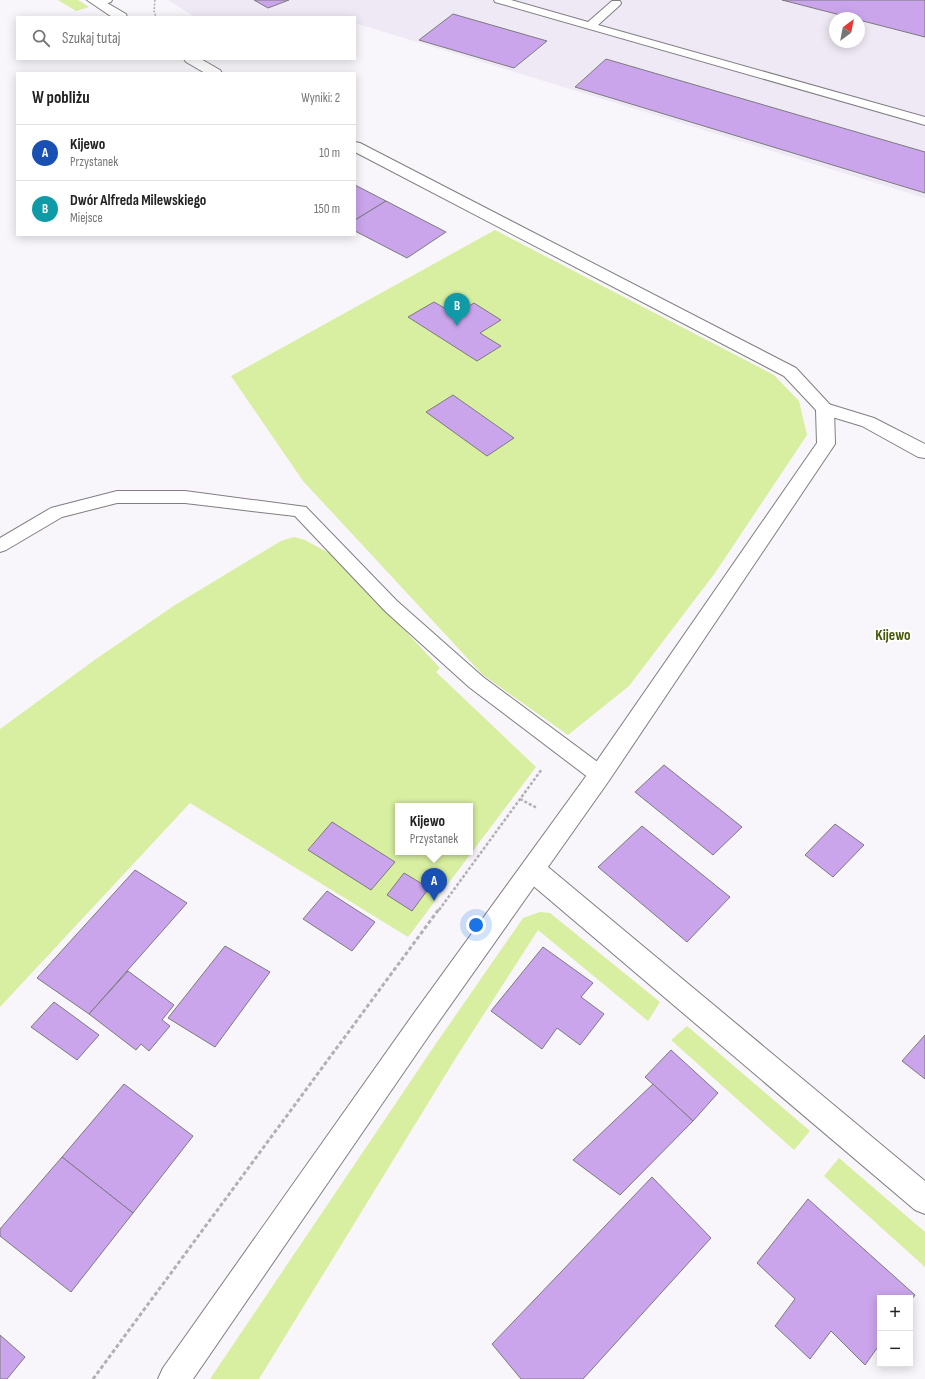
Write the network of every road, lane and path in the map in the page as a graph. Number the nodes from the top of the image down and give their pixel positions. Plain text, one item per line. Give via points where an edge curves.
1 (155, 0) edge
2 (499, 0) edge
3 (604, 0) edge
4 (100, 1) edge
5 (120, 16) edge
6 (156, 16) edge
7 (590, 26) junction
8 (193, 60) edge
9 (213, 72) edge
10 (925, 121) edge
11 (356, 147) edge
12 (825, 410) junction
13 (925, 452) edge
14 (0, 546) edge
15 (560, 744) junction
16 (600, 775) junction
17 (533, 870) junction
18 (925, 1200) edge
19 (93, 1379) edge
20 (174, 1379) edge

1 - 6 path
2 - 7 lane
3 - 7 lane via 616,3
4 - 5 street
7 - 10 lane
8 - 9 street
11 - 12 street via 790,372
12 - 13 street via 868,422
12 - 16 street via 826,444
14 - 15 lane via 57,512 117,497 185,497 300,511 397,611 476,682
15 - 16 lane
15 - 19 path
16 - 17 street
17 - 18 street
17 - 20 street via 416,1032

